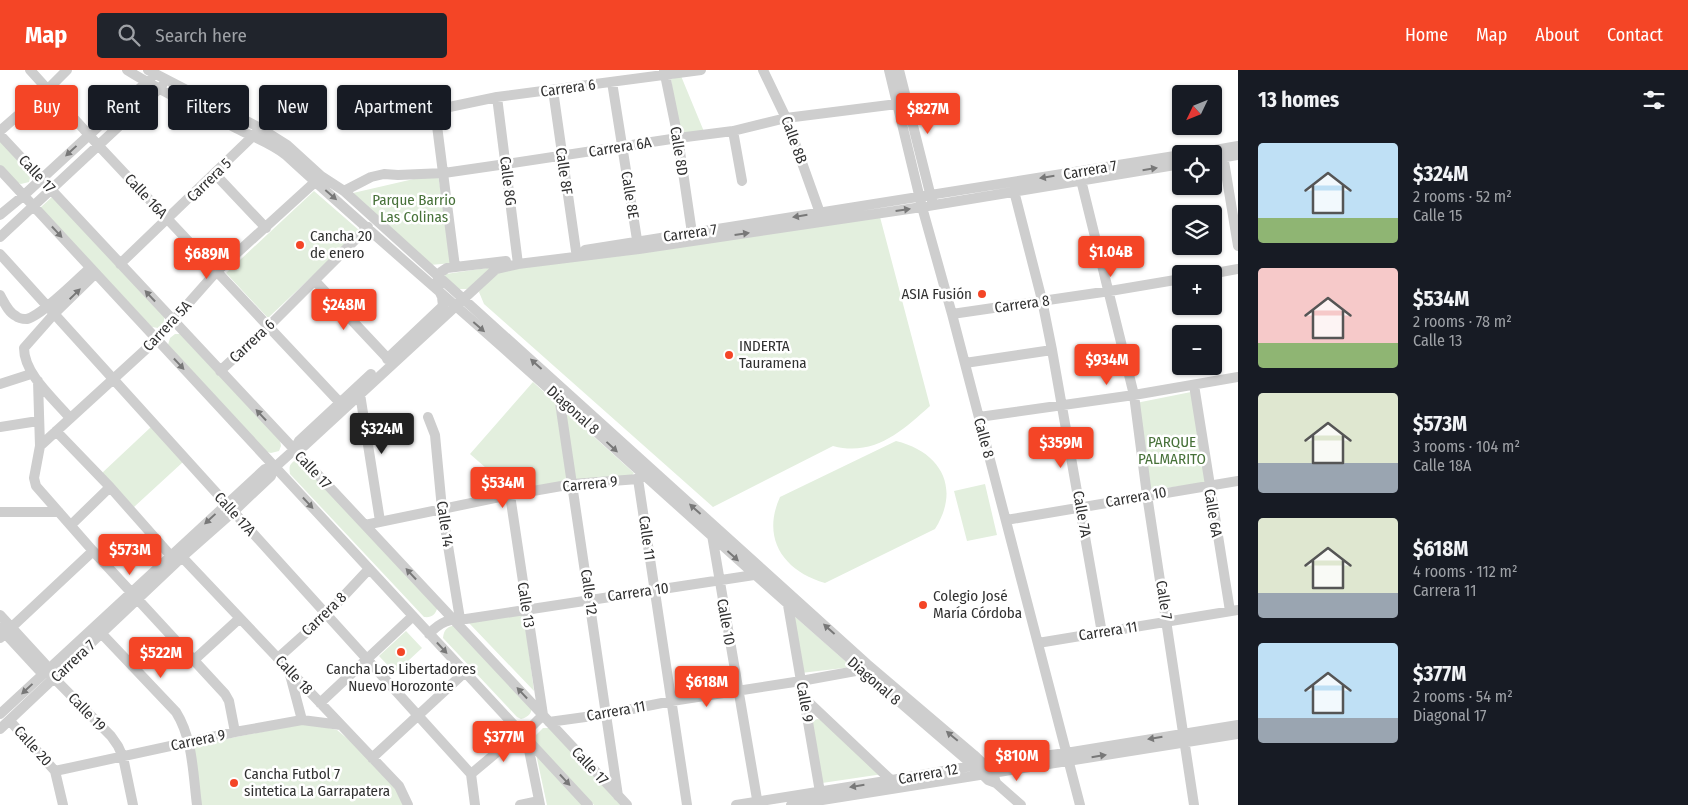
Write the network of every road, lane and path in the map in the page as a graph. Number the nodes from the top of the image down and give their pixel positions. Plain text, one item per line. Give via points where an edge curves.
1 (30, 70) edge
2 (66, 70) edge
3 (127, 70) edge
4 (700, 70) edge
5 (763, 70) edge
6 (889, 70) edge
7 (899, 70) edge
8 (152, 72) edge
9 (665, 72) edge
10 (168, 80) junction
11 (146, 82) junction
12 (612, 82) junction
13 (44, 85) edge
14 (52, 85) edge
15 (159, 89) junction
16 (553, 90) junction
17 (497, 97) junction
18 (897, 104) junction
19 (15, 118) edge
20 (786, 118) junction
21 (78, 123) edge
22 (0, 131) edge
23 (733, 131) junction
24 (257, 133) junction
25 (0, 135) edge
26 (89, 135) junction
27 (678, 138) junction
28 (98, 145) junction
29 (1238, 146) edge
30 (622, 147) junction
31 (1224, 153) junction
32 (1238, 155) edge
33 (562, 156) junction
34 (1172, 157) edge
35 (506, 164) junction
36 (1172, 165) edge
37 (0, 170) edge
38 (444, 173) junction
39 (215, 174) junction
40 (41, 179) junction
41 (1081, 180) junction
42 (742, 181) dead end
43 (315, 182) junction
44 (51, 190) junction
45 (344, 191) junction
46 (1014, 191) junction
47 (24, 196) junction
48 (927, 201) junction
49 (34, 207) junction
50 (820, 213) junction
51 (0, 215) edge
52 (1236, 216) edge
53 (168, 219) junction
54 (368, 227) junction
55 (266, 228) junction
56 (692, 233) junction
57 (0, 237) edge
58 (638, 245) junction
59 (1238, 246) edge
60 (576, 251) junction
61 (0, 254) edge
62 (518, 262) junction
63 (120, 264) junction
64 (455, 266) junction
65 (1238, 269) edge
66 (93, 271) junction
67 (217, 271) junction
68 (1222, 272) edge
69 (438, 277) junction
70 (314, 281) junction
71 (1172, 281) edge
72 (439, 291) junction
73 (1110, 291) junction
74 (1042, 300) junction
75 (2, 301) edge
76 (459, 303) junction
77 (51, 310) junction
78 (952, 314) junction
79 (173, 321) junction
80 (269, 326) junction
81 (156, 340) junction
82 (1052, 350) junction
83 (389, 361) junction
84 (965, 363) junction
85 (220, 371) junction
86 (35, 377) junction
87 (1238, 377) edge
88 (113, 379) junction
89 (0, 384) edge
90 (1194, 384) junction
91 (360, 394) junction
92 (562, 394) junction
93 (1134, 395) junction
94 (342, 405) junction
95 (1063, 405) junction
96 (428, 417) dead end
97 (979, 417) junction
98 (70, 418) junction
99 (38, 422) junction
100 (0, 427) edge
101 (56, 431) junction
102 (40, 446) junction
103 (294, 450) junction
104 (274, 468) junction
105 (641, 472) junction
106 (1238, 481) edge
107 (573, 484) junction
108 (1209, 486) junction
109 (110, 488) junction
110 (510, 495) junction
111 (1147, 495) junction
112 (1081, 507) junction
113 (230, 508) junction
114 (442, 509) junction
115 (0, 512) edge
116 (60, 512) junction
117 (1006, 520) junction
118 (380, 521) junction
119 (71, 525) junction
120 (365, 525) junction
121 (715, 533) junction
122 (93, 551) junction
123 (171, 556) junction
124 (182, 557) junction
125 (369, 569) junction
126 (758, 572) junction
127 (719, 580) junction
128 (655, 590) junction
129 (135, 595) junction
130 (590, 599) junction
131 (788, 605) junction
132 (526, 610) junction
133 (1234, 611) edge
134 (0, 615) edge
135 (326, 615) junction
136 (412, 616) junction
137 (240, 618) junction
138 (456, 619) junction
139 (1167, 621) junction
140 (4, 632) edge
141 (1102, 633) junction
142 (102, 634) junction
143 (429, 634) junction
144 (1038, 643) junction
145 (278, 658) junction
146 (367, 659) junction
147 (194, 660) junction
148 (864, 667) junction
149 (289, 670) junction
150 (47, 671) junction
151 (464, 672) junction
152 (55, 678) junction
153 (801, 681) junction
154 (738, 690) junction
155 (804, 698) junction
156 (672, 701) junction
157 (320, 703) junction
158 (0, 714) edge
159 (607, 714) junction
160 (418, 716) junction
161 (546, 718) junction
162 (826, 719) junction
163 (302, 720) junction
164 (10, 721) junction
165 (808, 724) junction
166 (342, 725) junction
167 (1238, 725) edge
168 (0, 730) edge
169 (236, 732) junction
170 (1238, 734) edge
171 (524, 736) junction
172 (1184, 738) junction
173 (189, 742) junction
174 (123, 757) junction
175 (1067, 757) junction
176 (372, 758) junction
177 (979, 765) junction
178 (55, 772) junction
179 (471, 774) junction
180 (991, 777) junction
181 (895, 784) junction
182 (618, 796) junction
183 (820, 796) junction
184 (539, 803) edge
185 (758, 803) edge
186 (64, 805) edge
187 (133, 805) edge
188 (197, 805) edge
189 (408, 805) edge
190 (475, 805) edge
191 (520, 805) edge
192 (588, 805) edge
193 (627, 805) edge
194 (687, 805) edge
195 (736, 805) edge
196 (792, 805) edge
197 (1021, 805) edge
198 (1080, 805) edge
199 (1194, 805) edge

1 - 13 street, Calle 16A
2 - 14 street
3 - 11 street, Diagonal 8
4 - 9 street, Carrera 6
5 - 20 street, Calle 8B
6 - 18 street, Calle 8
7 - 48 street, Calle 8
8 - 10 street, Diagonal 8
8 - 11 street
9 - 12 street, Carrera 6
9 - 27 street, Calle 8D
10 - 15 street
10 - 24 street, Diagonal 8
11 - 15 street, Diagonal 8
11 - 26 street
12 - 16 street, Carrera 6
12 - 30 street, Calle 8E
15 - 24 street, Diagonal 8
15 - 28 street
16 - 17 street, Carrera 6
16 - 33 street, Calle 8F
17 - 35 street, Calle 8G
17 - 38 street, Carrera 6 via 435,110
18 - 20 street, Carrera 6A
18 - 48 street, Calle 8
19 - 22 street
20 - 23 street, Carrera 6A
20 - 50 street, Calle 8B
21 - 26 street, Calle 16A
23 - 27 street, Carrera 6A
23 - 42 street
24 - 39 street, Carrera 5
24 - 43 street, Diagonal 8
24 - 45 street, Diagonal 8 via 287,145 321,176
25 - 40 street, Calle 17
26 - 28 street, Calle 16A
26 -> 40 street
27 - 30 street, Carrera 6A
27 - 56 street, Calle 8D
28 - 44 street
28 - 53 street, Calle 16A
29 - 31 street
30 - 33 street, Carrera 6A
30 - 58 street, Calle 8E
31 - 32 street
31 - 52 street
33 - 35 street, Carrera 6A
33 - 60 street, Calle 8F
34 -> 48 street, Carrera 7
35 - 38 street, Carrera 6A
35 - 62 street, Calle 8G
41 -> 36 street, Carrera 7
37 - 47 street, Calle 17
38 - 45 street, Carrera 6A via 384,174
38 - 64 street
39 - 53 street, Carrera 5
39 - 55 street
40 - 44 street, Calle 17
40 - 47 street
41 - 46 street, Carrera 7
41 - 73 street, Calle 7
43 -> 54 street, Diagonal 8
43 - 55 street, Carrera 5A
44 - 49 street
44 - 63 street, Calle 17
45 - 69 street, Diagonal 8
46 - 48 street, Carrera 7
46 - 74 street, Calle 7A
47 - 49 street, Calle 17
47 - 51 street
48 - 50 street, Carrera 7
58 -> 48 street, Carrera 7
48 - 78 street, Calle 8
49 - 57 street
49 -> 66 street, Calle 17
50 -> 56 street, Carrera 7
52 - 59 street
53 - 63 street, Carrera 5
53 - 67 street, Calle 16A
54 - 70 street, Carrera 6
54 - 72 street, Diagonal 8
55 - 67 street, Carrera 5A
56 - 58 street, Carrera 7
58 - 60 street, Carrera 7
58 - 62 street, Carrera 7
60 - 62 street, Carrera 7
61 - 77 street, Calle 17A
62 - 64 street, Carrera 7
62 - 76 street, Carrera 7 via 496,269
79 -> 63 street, Calle 17
64 - 69 street, Carrera 7 via 447,268
65 - 68 street
66 - 77 street
66 - 81 street, Calle 17
67 - 79 street, Carrera 5A
67 - 80 street, Calle 16A
69 - 72 street, Carrera 7
69 - 76 street, Diagonal 8
70 - 80 street, Carrera 6
70 - 83 street
71 - 73 street, Carrera 8
72 - 76 street, Diagonal 8
72 - 83 street, Carrera 7 via 443,306
73 - 74 street, Carrera 8
73 - 93 street, Calle 7
74 - 78 street, Carrera 8
74 - 82 street, Calle 7A
75 - 77 street via 17,318
76 - 83 street, Carrera 7
76 - 92 street, Diagonal 8
77 - 86 street via 24,348
77 - 88 street, Calle 17A
78 - 84 street, Calle 8
79 - 81 street, Carrera 5A
79 - 85 street, Calle 17
80 - 85 street, Carrera 6
80 - 94 street, Calle 16A
81 - 88 street, Carrera 5A
81 -> 104 street, Calle 17
82 - 84 street
82 - 95 street, Calle 7A
83 - 91 street, Carrera 7
83 - 94 street, Carrera 7
84 - 97 street, Calle 8
103 -> 85 street, Calle 17
86 - 89 street
86 - 98 street
86 - 99 street
87 - 90 street
88 - 98 street, Carrera 5A
88 - 113 street, Calle 17A
90 - 93 street
90 - 108 street, Calle 6A
91 - 94 street, Carrera 7
91 - 118 street
92 - 105 street, Diagonal 8
92 - 107 street, Calle 12
93 - 95 street
93 - 111 street, Calle 7
94 - 103 street, Carrera 7 via 299,441
95 - 97 street
95 - 112 street, Calle 7A
96 - 114 street, Calle 14 via 433,429
97 - 117 street, Calle 8
98 - 101 street, Carrera 5A
99 - 100 street
99 - 102 street
101 - 102 street, Carrera 5A
101 - 109 street
102 - 116 street via 34,478 36,486
103 - 104 street, Carrera 7
103 - 120 street, Calle 17
104 - 113 street, Carrera 7 via 265,469
104 -> 125 street, Calle 17
105 - 107 street, Carrera 9
105 - 121 street, Diagonal 8
105 - 128 street, Calle 11
106 - 108 street, Carrera 10
107 - 110 street, Carrera 9
107 - 130 street, Calle 12
108 - 111 street, Carrera 10
108 - 133 street, Calle 6A
109 - 119 street
109 - 123 street
110 - 114 street, Carrera 9
110 - 132 street, Calle 13
111 - 112 street, Carrera 10
111 - 139 street, Calle 7
112 - 117 street, Carrera 10
112 - 141 street, Calle 7A
113 -> 123 street, Carrera 7
113 - 124 street, Carrera 7
113 - 135 street, Calle 17A
114 - 118 street, Carrera 9
114 - 138 street, Calle 14
115 - 116 street
116 - 119 street
117 - 144 street, Calle 8
118 - 120 street, Carrera 9
119 - 122 street
138 -> 120 street, Calle 17
121 - 126 street, Diagonal 8
121 - 127 street, Calle 10
122 - 129 street
122 - 140 street
123 - 129 street, Carrera 7
124 - 129 street, Carrera 7
124 - 137 street, Calle 18
125 - 135 street, Carrera 8
125 - 136 street, Calle 17
126 - 127 street, Carrera 10
126 - 131 street, Diagonal 8
148 -> 126 street, Diagonal 8
127 - 128 street, Carrera 10
127 - 154 street, Calle 10
128 - 130 street, Carrera 10
128 - 156 street, Calle 11
129 - 142 street, Carrera 7
129 - 147 street
129 - 150 street, Carrera 7
130 - 132 street, Carrera 10
130 - 159 street, Calle 12
131 - 148 street, Diagonal 8
131 - 153 street, Calle 9
132 - 138 street, Carrera 10
132 - 161 street, Calle 13
133 - 139 street, Carrera 11
134 - 140 street, Calle 19
135 - 145 street, Carrera 8
135 - 146 street, Calle 17A
136 - 143 street, Calle 17
136 - 146 street
137 - 145 street, Calle 18
137 - 147 street
138 - 143 street, Carrera 10 via 443,621
161 -> 138 street, Calle 17
139 - 141 street, Carrera 11
139 - 172 street, Calle 7
140 - 150 street, Calle 19 via 45,664
141 - 144 street, Carrera 11
142 - 152 street, Carrera 7
142 - 173 street via 176,712 184,724
143 -> 151 street, Calle 17
144 - 175 street, Calle 8
145 - 149 street, Calle 18
146 - 157 street
146 - 160 street, Calle 17A
147 - 169 street via 225,694
148 - 153 street, Carrera 11
148 - 177 street, Diagonal 8
149 - 157 street, Calle 18
149 - 163 street
150 - 152 street, Calle 19
150 -> 158 street, Carrera 7
151 - 160 street
151 - 171 street, Calle 17
152 - 164 street, Carrera 7
152 - 174 street, Calle 19 via 110,736
153 - 154 street, Carrera 11
153 - 155 street, Calle 9
154 - 156 street, Carrera 11
154 - 185 street, Calle 10
155 - 162 street
155 - 165 street, Calle 9
156 - 159 street, Carrera 11
156 - 194 street, Calle 11
157 - 166 street, Calle 18
159 - 161 street, Carrera 11
159 - 182 street, Calle 12
160 - 176 street
160 - 179 street, Calle 17A
161 - 171 street
161 - 182 street, Calle 17
162 - 165 street via 816,717
162 - 181 street
163 - 166 street, Carrera 9
163 - 169 street, Carrera 9
164 - 168 street, Carrera 7
164 - 178 street, Calle 20
165 - 183 street, Calle 9
166 - 176 street, Calle 18
167 - 172 street, Carrera 12
169 - 173 street, Carrera 9
170 - 172 street, Carrera 12
171 - 179 street
171 - 184 street
171 -> 192 street, Calle 17
172 - 175 street, Carrera 12
172 - 199 street, Calle 7
173 - 174 street, Carrera 9
173 - 188 street
174 - 178 street, Carrera 9
174 - 187 street
175 - 177 street, Carrera 12
175 - 180 street, Carrera 12
175 - 198 street, Calle 8
176 - 189 street, Calle 18 via 400,786
177 - 180 street, Diagonal 8
177 - 181 street, Carrera 12
178 - 186 street
179 - 190 street
180 - 181 street, Carrera 12
180 - 197 street, Diagonal 8
181 - 183 street, Carrera 12
182 - 193 street, Calle 17
183 - 185 street, Carrera 12
183 - 196 street, Carrera 12
184 - 191 street
185 - 195 street, Carrera 12

